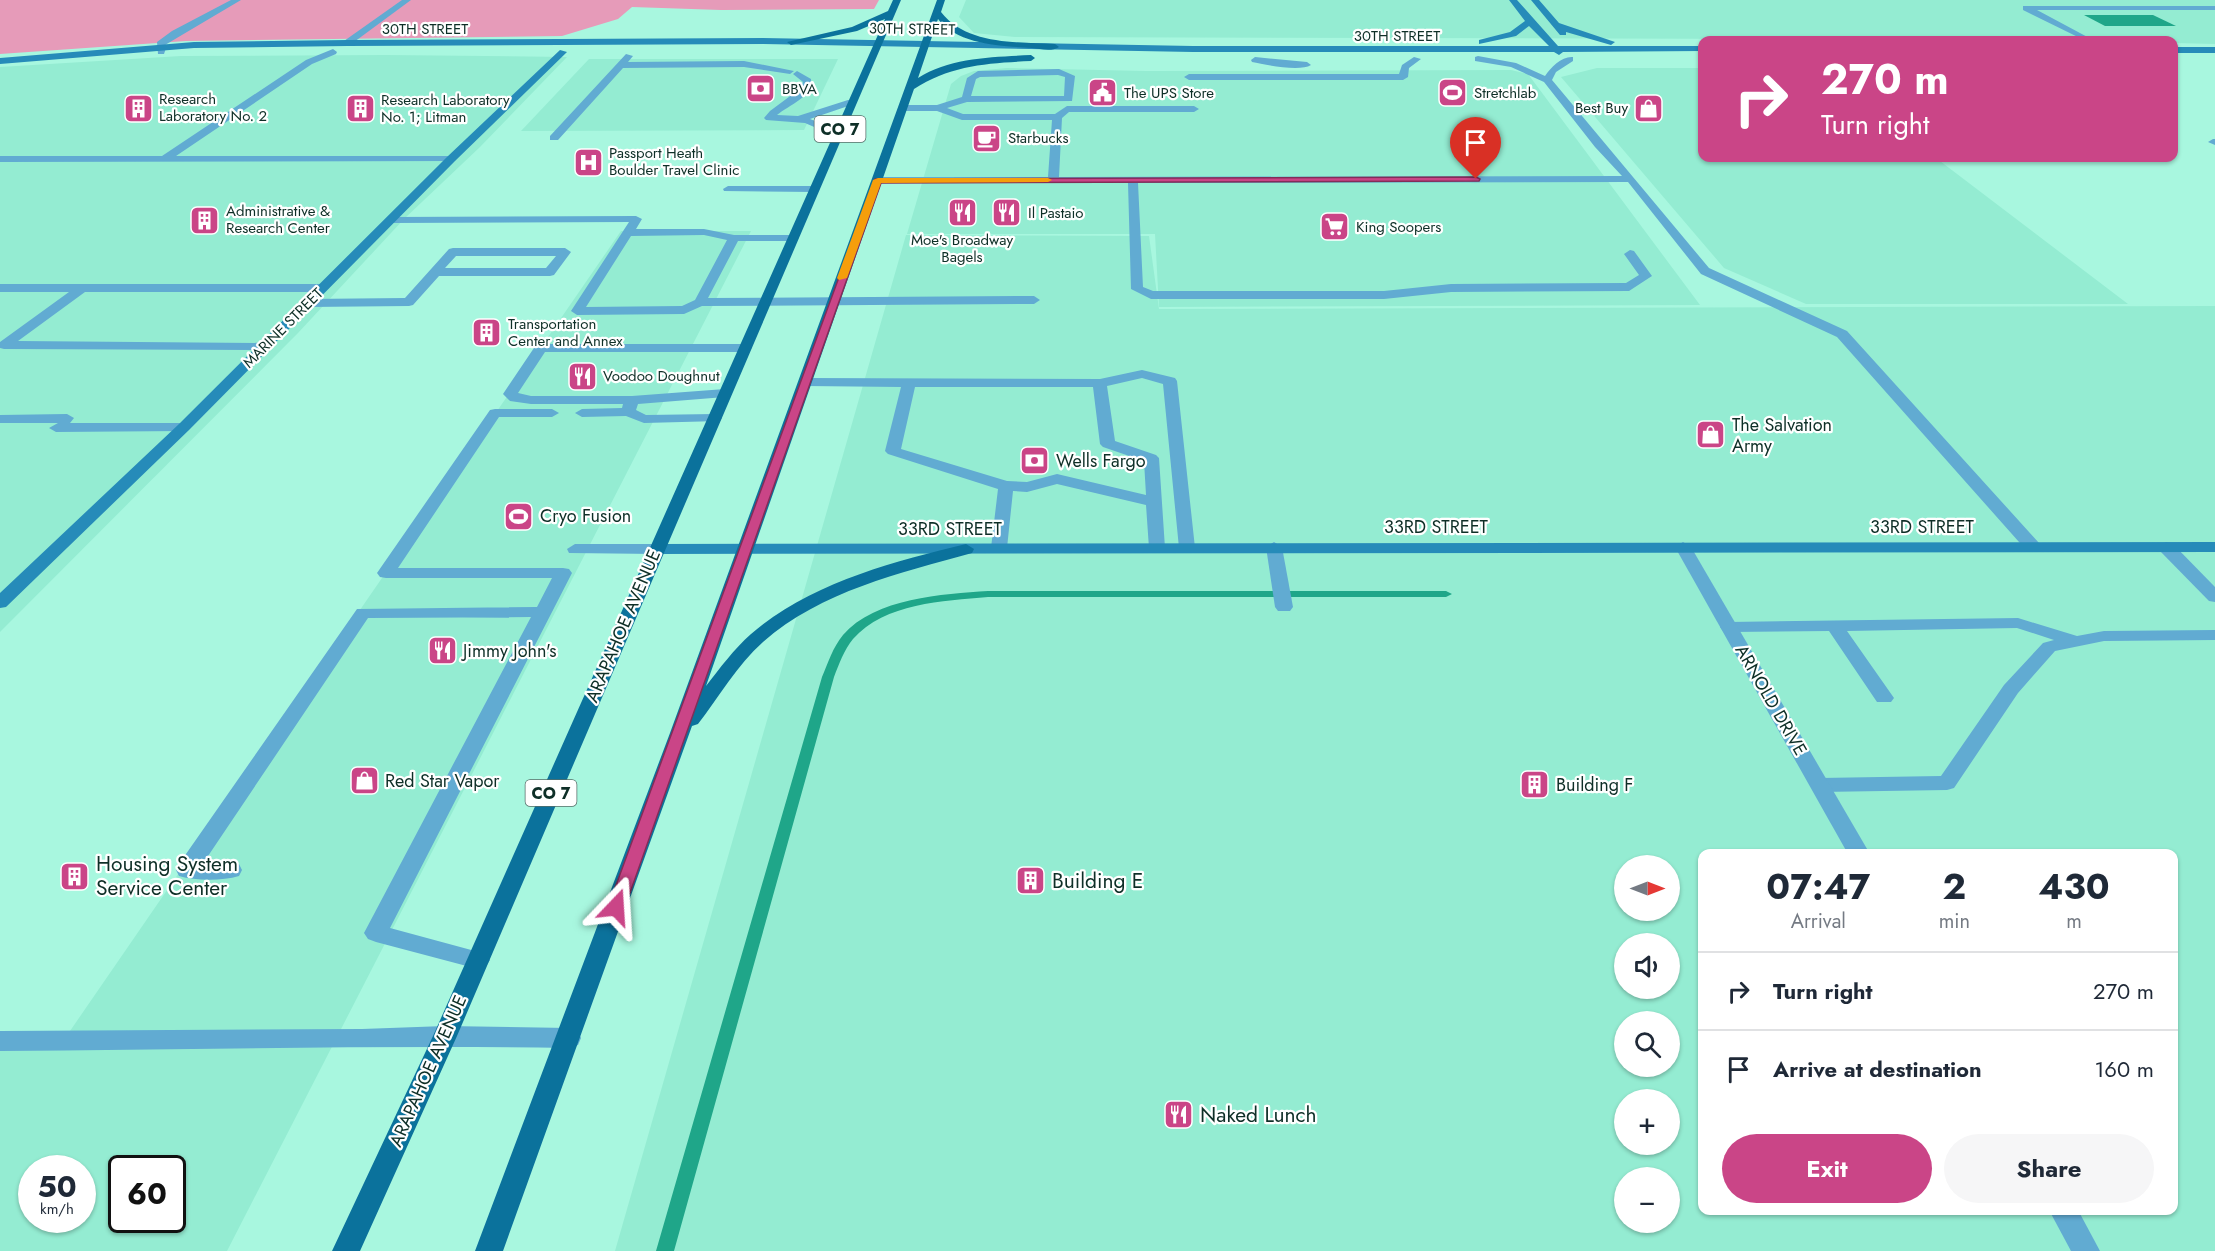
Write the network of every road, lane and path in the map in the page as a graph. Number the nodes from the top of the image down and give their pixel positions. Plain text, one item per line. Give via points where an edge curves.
1 (237, 0) edge
2 (407, 0) edge
3 (897, 0) edge
4 (941, 0) edge
5 (1513, 0) edge
6 (1535, 0) edge
7 (2215, 8) edge
8 (937, 12) junction
9 (891, 13) junction
10 (1530, 22) junction
11 (1557, 25) junction
12 (2081, 36) edge
13 (791, 42) junction
14 (878, 42) junction
15 (347, 43) junction
16 (927, 43) junction
17 (1055, 47) junction
18 (1419, 49) junction
19 (1554, 49) junction
20 (1678, 49) junction
21 (1698, 49) edge
22 (161, 50) junction
23 (2178, 50) edge
24 (2215, 50) edge
25 (333, 52) junction
26 (563, 52) junction
27 (586, 52) dead end
28 (621, 52) dead end
29 (632, 53) junction
30 (642, 53) dead end
31 (1573, 54) junction
32 (949, 56) dead end
33 (1031, 58) junction
34 (1041, 58) dead end
35 (1062, 59) dead end
36 (1397, 59) dead end
37 (1422, 59) joint
38 (1457, 59) dead end
39 (1478, 59) junction
40 (1698, 59) edge
41 (2178, 59) edge
42 (2215, 59) edge
43 (1244, 60) dead end
44 (1255, 60) joint
45 (0, 61) edge
46 (621, 65) junction
47 (1059, 72) junction
48 (1189, 77) dead end
49 (1352, 77) junction
50 (1547, 80) junction
51 (911, 87) junction
52 (966, 99) junction
53 (851, 102) junction
54 (1068, 104) junction
55 (904, 108) junction
56 (938, 108) junction
57 (1194, 109) dead end
58 (1057, 117) junction
59 (800, 118) junction
60 (839, 134) junction
61 (554, 138) dead end
62 (0, 159) edge
63 (164, 159) junction
64 (451, 159) junction
65 (734, 178) dead end
66 (820, 178) junction
67 (1631, 179) junction
68 (878, 180) junction
69 (1053, 180) junction
70 (1133, 180) junction
71 (728, 189) dead end
72 (815, 189) junction
73 (391, 220) junction
74 (627, 233) junction
75 (734, 238) junction
76 (793, 238) junction
77 (1630, 254) dead end
78 (435, 272) junction
79 (0, 288) edge
80 (82, 288) junction
81 (323, 288) junction
82 (1034, 300) dead end
83 (834, 301) junction
84 (700, 302) junction
85 (766, 302) junction
86 (308, 303) junction
87 (266, 346) junction
88 (745, 348) junction
89 (806, 382) junction
90 (909, 382) junction
91 (1100, 383) junction
92 (725, 393) junction
93 (630, 406) junction
94 (0, 418) edge
95 (715, 418) junction
96 (184, 427) junction
97 (1006, 486) junction
98 (1154, 502) junction
99 (1274, 547) junction
100 (1683, 547) junction
101 (2033, 547) junction
102 (2166, 547) junction
103 (2215, 547) edge
104 (999, 548) junction
105 (1157, 548) junction
106 (1187, 548) junction
107 (575, 549) dead end
108 (657, 549) junction
109 (746, 549) junction
110 (966, 549) junction
111 (2215, 597) edge
112 (0, 603) edge
113 (1284, 607) dead end
114 (542, 612) junction
115 (1834, 625) junction
116 (1729, 627) junction
117 (2215, 635) edge
118 (2077, 641) junction
119 (1884, 699) dead end
120 (680, 733) junction
121 (1820, 785) junction
122 (1856, 849) edge
123 (231, 870) dead end
124 (478, 960) junction
125 (446, 1036) junction
126 (569, 1038) junction
127 (0, 1041) edge
128 (2066, 1215) edge
129 (346, 1251) edge
130 (489, 1251) edge
131 (2086, 1251) edge

1 - 22 street via 175,33 160,44
2 - 15 street
3 - 9 main road, ARAPAHOE AVENUE / CO 7
4 - 8 main road, CO 7
5 - 10 main road
6 - 11 main road
7 - 12 street via 2023,6
8 - 16 main road, CO 7
8 - 17 main road via 948,27 967,35
9 - 13 main road via 854,29
9 - 14 main road, ARAPAHOE AVENUE / CO 7
10 - 18 main road via 1513,34 1494,40
10 - 19 main road
11 - 20 main road via 1596,39
11 - 31 main road
13 - 14 main road, 30TH STREET
13 - 15 main road, 30TH STREET
14 - 16 main road, 30TH STREET
14 - 53 main road, ARAPAHOE AVENUE / CO 7
15 - 22 main road, 30TH STREET via 225,44
15 - 25 main road
16 - 17 main road, 30TH STREET
16 - 51 main road, CO 7
17 - 18 main road, 30TH STREET
18 - 19 main road, 30TH STREET
19 - 31 main road, 30TH STREET
20 - 21 main road, 30TH STREET
20 - 31 main road, 30TH STREET
22 - 25 main road, 30TH STREET
22 - 45 main road, 30TH STREET
23 - 24 main road
25 - 26 main road, 30TH STREET
25 - 63 street via 309,62
26 - 27 main road, 30TH STREET
26 - 64 main road, MARINE STREET
28 - 29 main road
29 - 30 main road
29 - 46 street
31 - 39 main road, 30TH STREET
31 - 40 main road, 30TH STREET
31 - 50 street
32 - 33 main road, 30TH STREET
33 - 34 main road, 30TH STREET
33 - 51 main road via 953,66
35 - 47 street
36 - 37 main road, 30TH STREET
37 - 49 street via 1405,67 1403,77
38 - 39 main road, 30TH STREET
39 - 50 street via 1513,65
41 - 42 main road
43 - 44 main road
44 - 49 street via 1318,64
46 - 59 street via 752,65 793,72 808,81 804,93 779,107 769,118
46 - 61 street
47 - 52 street via 978,74 972,78
47 - 54 street via 1070,76
48 - 49 street
50 - 67 street
51 - 55 main road, CO 7
52 - 54 street
52 - 56 street
53 - 59 street
53 - 60 main road, ARAPAHOE AVENUE / CO 7
54 - 57 street
54 - 58 street
55 - 56 street
55 - 68 main road, CO 7
56 - 58 street via 962,117
58 - 69 street
59 - 60 street
60 - 66 main road, ARAPAHOE AVENUE / CO 7
62 - 63 street
63 - 64 street
64 - 73 main road, MARINE STREET
65 - 66 street
66 - 72 main road, ARAPAHOE AVENUE / CO 7
67 - 70 street
67 - 101 street via 1705,271 1842,334
68 - 69 street
68 - 83 main road, CO 7
69 - 70 street
70 - 77 street via 1137,289 1151,295 1384,295 1451,288 1629,287 1646,276
71 - 72 street
72 - 76 main road, ARAPAHOE AVENUE / CO 7
73 - 74 street via 636,219
73 - 81 main road, MARINE STREET
74 - 75 street via 704,232
74 - 84 street via 577,311 684,310
75 - 76 street
75 - 84 street
76 - 85 main road, ARAPAHOE AVENUE / CO 7
78 - 78 street via 453,252 565,252 550,272
78 - 86 street via 409,302
79 - 80 street
80 - 81 street
80 - 87 street via 4,345
81 - 86 main road, MARINE STREET
82 - 83 street
83 - 85 street
83 - 89 main road, CO 7
84 - 85 street
85 - 88 main road, ARAPAHOE AVENUE / CO 7
86 - 87 main road, MARINE STREET
87 - 96 main road, MARINE STREET
88 - 92 main road, ARAPAHOE AVENUE / CO 7
88 - 93 street via 541,348 510,391 515,398
89 - 90 street
89 - 109 main road, CO 7
90 - 91 street
90 - 97 street via 893,451
91 - 98 street via 1108,444 1151,458
91 - 106 street via 1142,374 1170,381
92 - 93 street
92 - 95 main road, ARAPAHOE AVENUE / CO 7
93 - 95 street via 644,419
93 - 114 street via 495,413 386,573 563,573
94 - 96 street via 67,418 56,428
95 - 108 main road, ARAPAHOE AVENUE / CO 7
96 - 112 main road, MARINE STREET
97 - 98 street via 1027,487 1058,479
97 - 104 street
98 - 105 street
99 - 100 main road, 33RD STREET
99 - 106 main road, 33RD STREET
99 - 113 street
100 - 101 main road, 33RD STREET
100 - 116 street, ARNOLD DRIVE
101 - 102 main road, 33RD STREET
102 - 103 main road, 33RD STREET
102 - 111 street
104 - 105 main road, 33RD STREET
104 - 110 main road, 33RD STREET
105 - 106 main road, 33RD STREET
107 - 108 street
108 - 109 main road, 33RD STREET
108 - 124 main road, ARAPAHOE AVENUE / CO 7
109 - 110 main road, 33RD STREET
109 - 120 main road, CO 7
110 - 120 main road via 854,583 816,598 778,621 742,655
114 - 123 street via 363,613 187,870
114 - 124 street via 376,933
115 - 116 street
115 - 118 street via 2018,623
115 - 119 street
116 - 121 street, ARNOLD DRIVE
117 - 118 street via 2104,636
118 - 121 street via 2049,647 2011,689 1947,783
120 - 126 main road, CO 7
121 - 122 street, ARNOLD DRIVE
124 - 125 main road, ARAPAHOE AVENUE / CO 7
125 - 126 street
125 - 127 street
125 - 129 main road, ARAPAHOE AVENUE / CO 7
126 - 130 main road, CO 7
128 - 131 street

